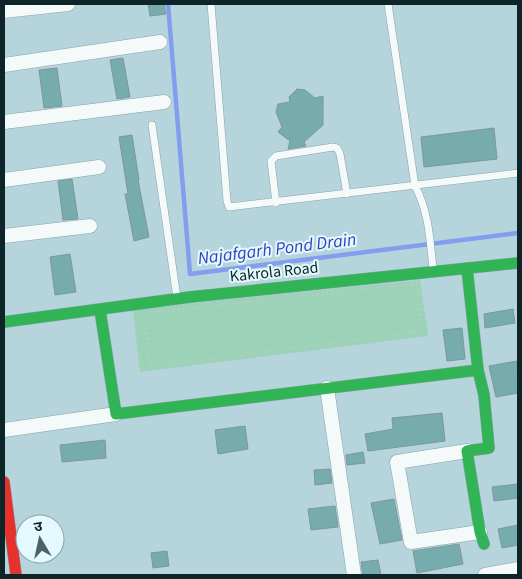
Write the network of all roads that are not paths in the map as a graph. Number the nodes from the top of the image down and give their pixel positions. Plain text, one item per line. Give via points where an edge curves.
1 (68, 4) edge
2 (211, 4) edge
3 (388, 4) edge
4 (4, 11) edge
5 (160, 42) dead end
6 (4, 65) edge
7 (164, 102) dead end
8 (4, 122) edge
9 (152, 125) dead end
10 (99, 167) dead end
11 (518, 173) edge
12 (4, 180) edge
13 (415, 186) junction
14 (347, 194) junction
15 (276, 203) junction
16 (90, 226) dead end
17 (4, 236) edge
18 (518, 263) edge
19 (468, 268) junction
20 (433, 272) junction
21 (177, 299) junction
22 (100, 310) junction
23 (4, 322) edge
24 (478, 370) junction
25 (327, 388) junction
26 (116, 414) junction
27 (4, 430) edge
28 (467, 451) junction
29 (4, 482) edge
30 (6, 521) edge
31 (482, 538) joint
32 (518, 570) edge
33 (16, 575) edge
34 (354, 575) edge
35 (485, 575) edge

1 - 4 street
2 - 15 lane via 227,201 230,207 235,208
3 - 13 lane
5 - 6 street
7 - 8 street
9 - 21 lane
10 - 12 street
11 - 13 lane
13 - 14 lane
13 - 20 lane via 429,227
14 - 15 lane
14 - 15 lane via 340,154 333,147 272,158
16 - 17 street
18 - 19 street, Kakrola Road
19 - 20 street, Kakrola Road
19 - 24 street
20 - 21 street, Kakrola Road
21 - 22 street, Kakrola Road
22 - 23 street, Kakrola Road
22 - 26 street
24 - 25 street
24 - 28 street via 489,448
25 - 26 street
25 - 34 street
26 - 27 street
28 - 31 street
28 - 31 street via 397,462 411,542
29 - 30 street
30 - 33 street
32 - 35 street

